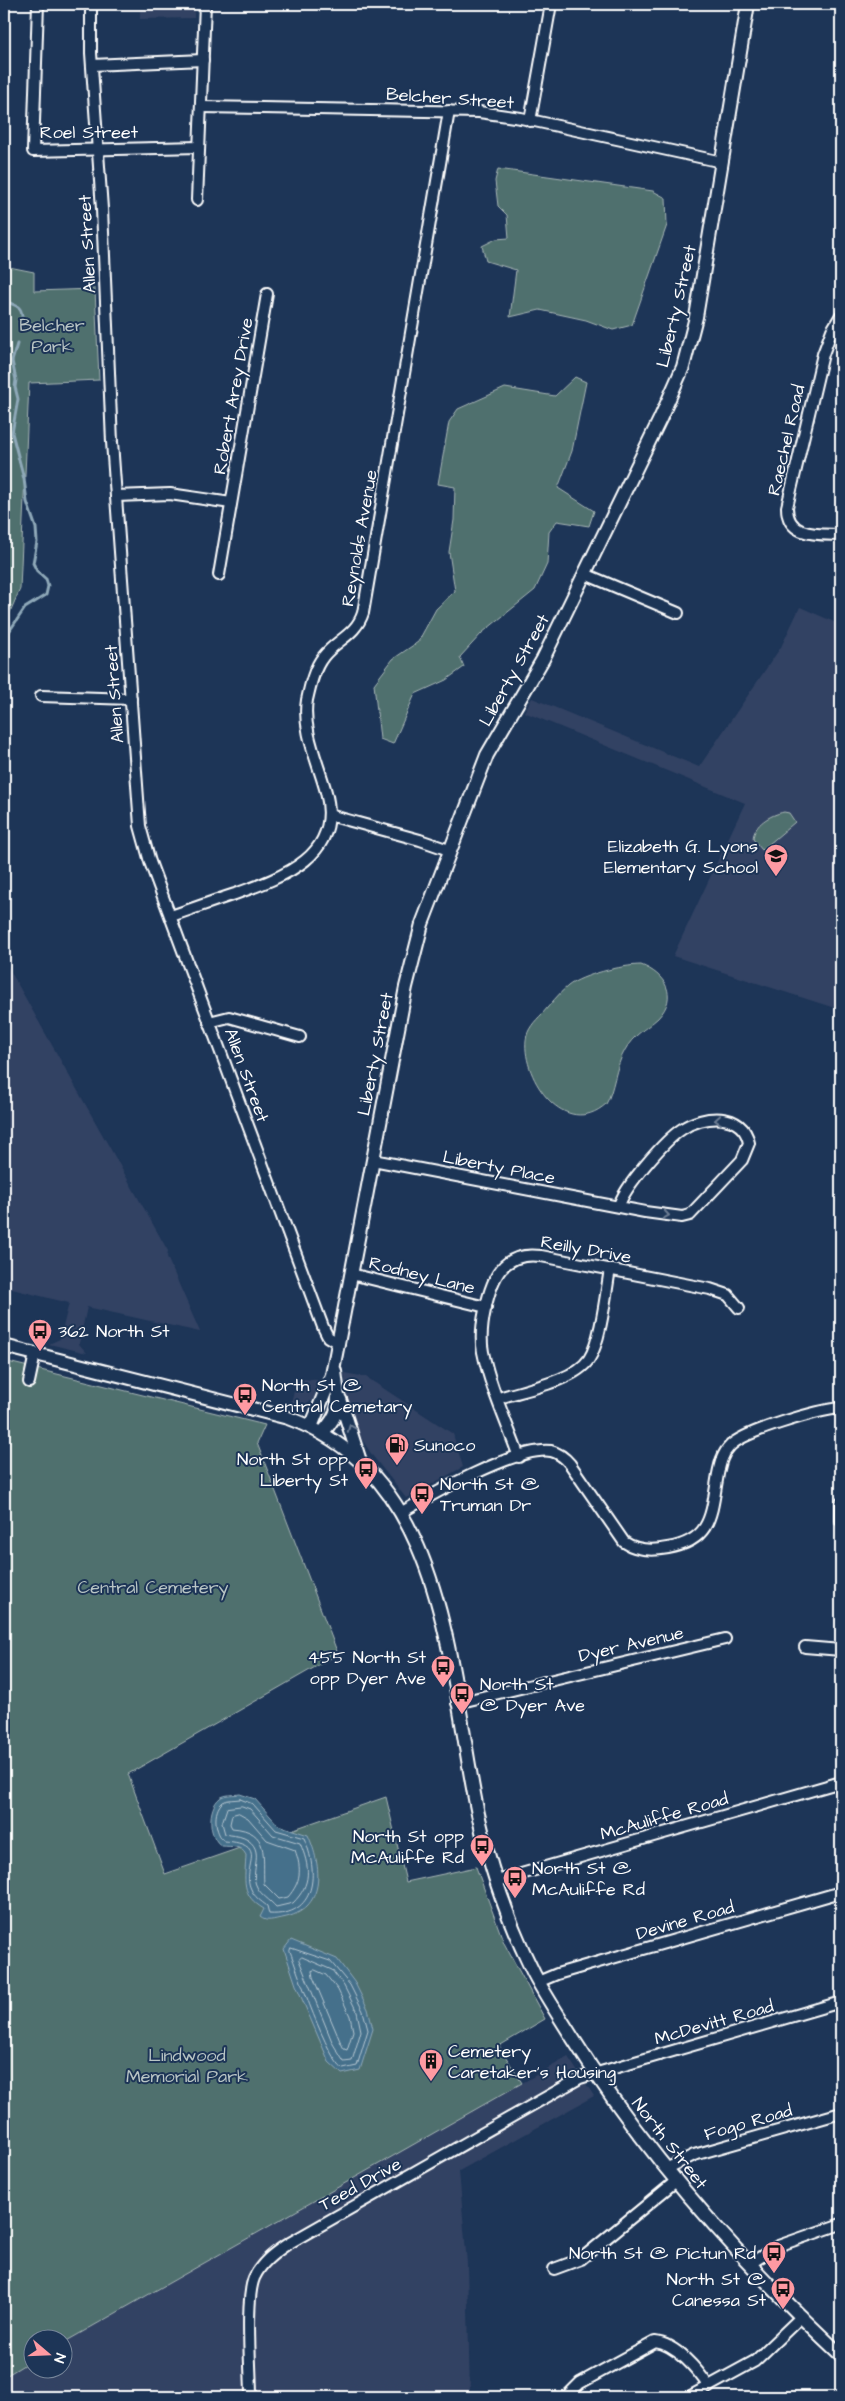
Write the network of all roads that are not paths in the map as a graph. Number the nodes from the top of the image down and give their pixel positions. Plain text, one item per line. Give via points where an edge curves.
1 (38, 4) edge
2 (91, 4) edge
3 (205, 4) edge
4 (551, 4) edge
5 (748, 4) edge
6 (202, 60) junction
7 (92, 65) junction
8 (201, 106) junction
9 (449, 111) junction
10 (530, 120) junction
11 (199, 147) junction
12 (98, 150) junction
13 (722, 162) junction
14 (197, 200) dead end
15 (267, 294) dead end
16 (841, 315) edge
17 (116, 496) junction
18 (231, 503) junction
19 (841, 535) edge
20 (585, 574) junction
21 (219, 575) dead end
22 (678, 614) dead end
23 (41, 696) dead end
24 (131, 700) junction
25 (329, 815) junction
26 (449, 850) junction
27 (170, 916) junction
28 (209, 1022) junction
29 (300, 1037) dead end
30 (373, 1160) junction
31 (618, 1206) junction
32 (610, 1270) junction
33 (351, 1274) junction
34 (486, 1307) junction
35 (739, 1308) dead end
36 (338, 1343) junction
37 (4, 1346) edge
38 (34, 1354) junction
39 (334, 1363) junction
40 (29, 1382) dead end
41 (339, 1397) junction
42 (498, 1398) junction
43 (841, 1408) edge
44 (317, 1430) junction
45 (519, 1457) junction
46 (360, 1461) junction
47 (841, 1503) edge
48 (402, 1512) junction
49 (841, 1521) edge
50 (725, 1639) dead end
51 (805, 1647) dead end
52 (841, 1650) edge
53 (457, 1703) junction
54 (841, 1782) edge
55 (497, 1881) junction
56 (841, 1892) edge
57 (538, 1982) junction
58 (841, 2002) edge
59 (595, 2073) junction
60 (841, 2113) edge
61 (666, 2169) junction
62 (676, 2180) junction
63 (841, 2224) edge
64 (751, 2263) junction
65 (554, 2269) dead end
66 (802, 2316) junction
67 (841, 2354) edge
68 (709, 2386) junction
69 (251, 2397) edge
70 (566, 2397) edge
71 (689, 2397) edge

1 - 12 street, Roel Street via 33,151
2 - 7 street, Allen Street
3 - 6 street
4 - 10 street
5 - 13 main road, Liberty Street
6 - 7 street
6 - 8 street
7 - 12 street, Allen Street
8 - 9 street, Belcher Street
8 - 11 street
9 - 10 street, Belcher Street
9 - 25 street, Reynolds Avenue via 363,613 355,630 323,657 307,699 308,727
10 - 13 street, Belcher Street
11 - 12 street, Roel Street
11 - 14 street
12 - 17 street, Allen Street
13 - 20 main road, Liberty Street via 696,317 683,367
15 - 18 street, Robert Arey Drive
16 - 19 street, Raechel Road via 823,354 787,507 790,522 797,529 808,534
17 - 18 street via 170,494
17 - 24 street, Allen Street
18 - 21 street, Robert Arey Drive
20 - 22 street
20 - 26 main road, Liberty Street via 543,659 487,755
23 - 24 street
24 - 27 street, Allen Street via 141,834
25 - 26 street
25 - 27 street, Reynolds Avenue via 322,839 298,868 271,882
26 - 30 main road, Liberty Street via 411,961
27 - 28 street, Allen Street
28 - 29 street via 229,1017
28 - 36 street, Allen Street via 323,1327 328,1337
30 - 31 street, Liberty Place
30 - 33 main road, Liberty Street
31 -> 31 street, Liberty Place via 677,1217 690,1215 745,1156 749,1142 744,1129 734,1121 723,1119 682,1129 626,1190
32 - 34 street, Reilly Drive via 541,1256 521,1256 499,1271 492,1283
32 - 35 street, Reilly Drive via 717,1290 728,1295
32 - 42 street via 594,1348 585,1364 566,1376
33 - 34 street, Rodney Lane
33 - 36 main road, Liberty Street
34 - 42 street, Reilly Drive via 482,1345
36 - 39 main road, Liberty Street
37 - 38 main road, North Street
38 - 40 street
38 - 44 main road, North Street via 266,1411
39 - 41 main road, Liberty Street
39 - 44 main road, Liberty Street
41 - 44 main road, Liberty Street via 336,1414
46 -> 41 main road
42 - 45 street, Reilly Drive
43 - 45 street via 804,1416 732,1444 721,1462 711,1515 704,1530 688,1543 659,1550 637,1548 624,1542 562,1456 542,1451
44 - 46 main road, North Street
45 - 48 street via 465,1478
46 - 48 main road, North Street
47 - 49 street
48 - 53 main road, North Street via 431,1578
50 - 53 street, Dyer Avenue
51 - 52 street
53 - 55 main road, North Street via 478,1814
54 - 55 street, McAuliffe Road
55 - 57 main road, North Street via 516,1935
56 - 57 street, Devine Road
57 - 59 main road, North Street
58 - 59 street, McDevitt Road
59 - 61 main road, North Street
59 - 69 street, Teed Drive via 574,2081 297,2238 267,2260 255,2277 252,2289
60 - 61 street, Fogo Road via 694,2155
61 - 62 main road, North Street
62 - 64 main road, North Street
62 - 65 street via 580,2259
63 - 64 street via 778,2246
64 - 66 main road, North Street
66 - 67 main road, North Street
66 - 68 street via 755,2361
68 - 70 street via 676,2351 655,2342 580,2383
68 - 71 street

